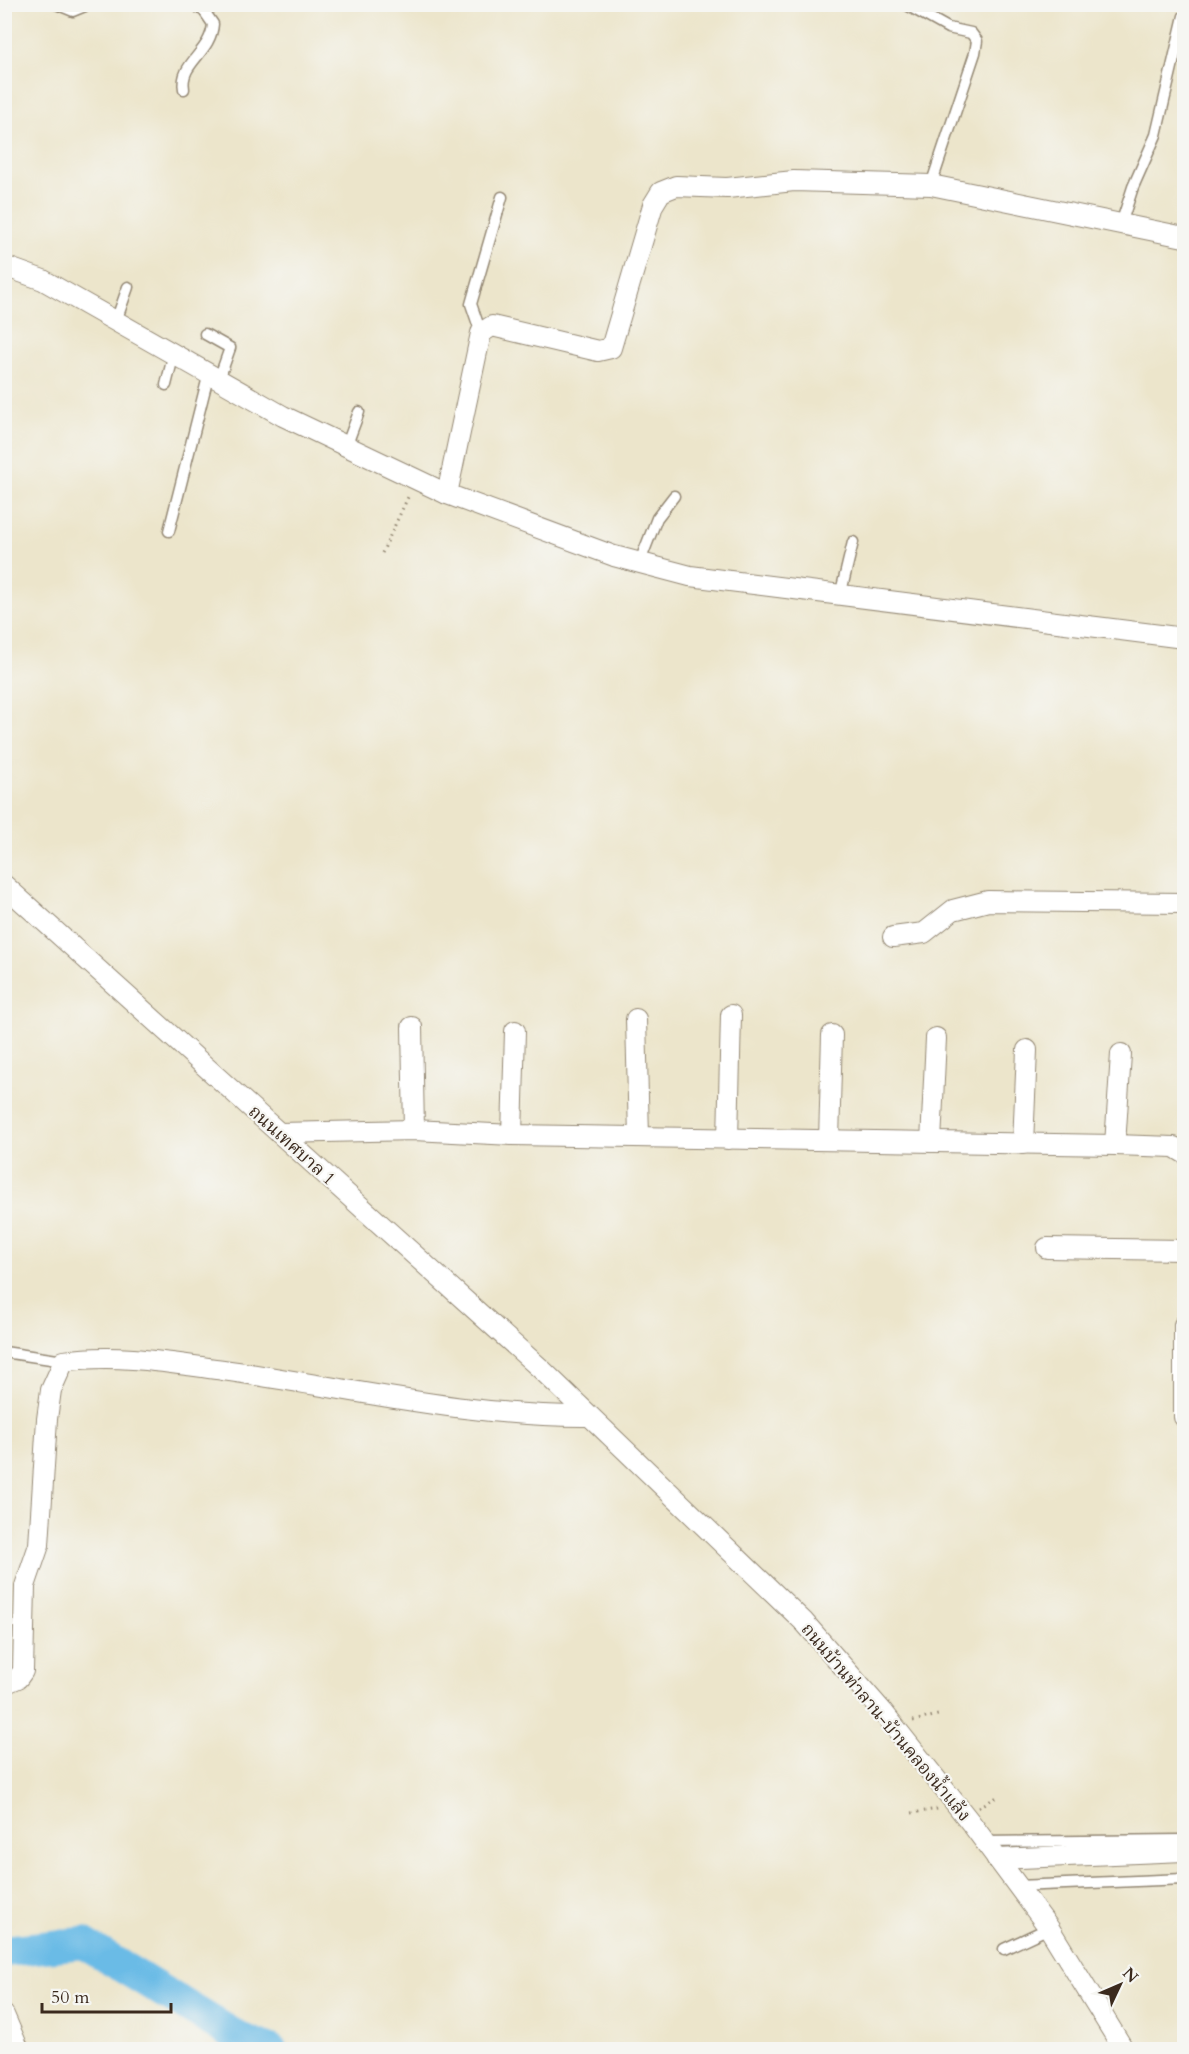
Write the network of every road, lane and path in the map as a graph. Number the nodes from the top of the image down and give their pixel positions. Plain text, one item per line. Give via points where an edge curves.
1 (56, 4) edge
2 (90, 4) edge
3 (192, 4) edge
4 (905, 4) edge
5 (1185, 16) edge
6 (184, 89) dead end
7 (931, 185) junction
8 (502, 197) dead end
9 (1121, 224) junction
10 (1185, 237) edge
11 (4, 266) edge
12 (128, 287) dead end
13 (116, 321) junction
14 (481, 333) junction
15 (205, 334) dead end
16 (174, 353) junction
17 (214, 376) junction
18 (165, 385) dead end
19 (359, 412) dead end
20 (346, 447) junction
21 (417, 480) junction
22 (447, 494) junction
23 (674, 496) dead end
24 (169, 531) dead end
25 (853, 542) dead end
26 (382, 553) dead end
27 (639, 564) junction
28 (840, 596) junction
29 (1185, 638) edge
30 (4, 885) edge
31 (1185, 903) edge
32 (893, 937) dead end
33 (730, 1015) dead end
34 (636, 1019) dead end
35 (411, 1027) dead end
36 (515, 1031) dead end
37 (832, 1035) dead end
38 (936, 1038) dead end
39 (1027, 1050) dead end
40 (1121, 1054) dead end
41 (414, 1130) junction
42 (280, 1133) junction
43 (512, 1135) junction
44 (639, 1137) junction
45 (728, 1138) junction
46 (829, 1140) junction
47 (931, 1142) junction
48 (1023, 1144) junction
49 (1115, 1145) junction
50 (1184, 1152) edge
51 (1047, 1248) dead end
52 (1185, 1250) edge
53 (1185, 1325) edge
54 (4, 1352) edge
55 (64, 1361) junction
56 (1184, 1369) edge
57 (1184, 1407) edge
58 (583, 1411) junction
59 (4, 1684) edge
60 (942, 1714) dead end
61 (893, 1725) junction
62 (957, 1806) junction
63 (912, 1813) dead end
64 (1185, 1840) edge
65 (985, 1842) junction
66 (1185, 1851) edge
67 (998, 1859) junction
68 (1185, 1879) edge
69 (1017, 1886) junction
70 (1049, 1928) junction
71 (1004, 1949) dead end
72 (4, 2015) edge
73 (19, 2049) edge
74 (1124, 2049) edge

1 - 2 lane via 73,11
3 - 6 lane via 204,11 213,24 212,38 186,71 182,79
4 - 7 lane via 940,24 970,33 976,41
5 - 9 lane via 1156,135
7 - 9 street
7 - 14 street via 794,181 727,188 676,186 661,192 653,205 611,348 598,351 492,326
8 - 14 lane via 471,304
9 - 10 street
11 - 13 street via 43,280
12 - 13 lane
13 - 16 street
14 - 22 street
15 - 17 lane via 230,348
16 - 17 street
16 - 18 lane
17 - 20 street
17 - 24 lane
19 - 20 lane
20 - 21 street
21 - 22 street
21 - 26 path
22 - 27 street
23 - 27 lane via 657,518
25 - 28 lane
27 - 28 street via 690,576
28 - 29 street
30 - 42 street, ถนนเทศบาล 1
31 - 32 street via 988,901 953,910 924,933
33 - 45 street
34 - 44 street
35 - 41 street
36 - 43 street
37 - 46 street
38 - 47 street
39 - 48 street
40 - 49 street
41 - 42 street
41 - 43 street
42 - 58 street, ถนนเทศบาล 1
43 - 44 street
44 - 45 street
45 - 46 street
46 - 47 street
47 - 48 street
48 - 49 street
49 - 50 street via 1174,1147
51 - 52 street
53 - 56 street
54 - 55 lane
55 - 58 street via 110,1358 187,1365 524,1416
55 - 59 street via 51,1390 47,1419 39,1545 25,1586 23,1671
56 - 57 street
58 - 61 street, ถนนบ้านท่าลาน-บ้านคลองน้ำแล้ง via 804,1622
60 - 61 path
61 - 62 street, ถนนบ้านท่าลาน-บ้านคลองน้ำแล้ง
62 - 63 path
62 - 65 street, ถนนบ้านท่าลาน-บ้านคลองน้ำแล้ง
64 - 65 lane
65 - 67 street, ถนนบ้านท่าลาน-บ้านคลองน้ำแล้ง
66 - 67 street
67 - 69 street, ถนนบ้านท่าลาน-บ้านคลองน้ำแล้ง
68 - 69 lane
69 - 70 street, ถนนบ้านท่าลาน-บ้านคลองน้ำแล้ง
70 - 71 lane
70 - 74 street, ถนนบ้านท่าลาน-บ้านคลองน้ำแล้ง
72 - 73 street

